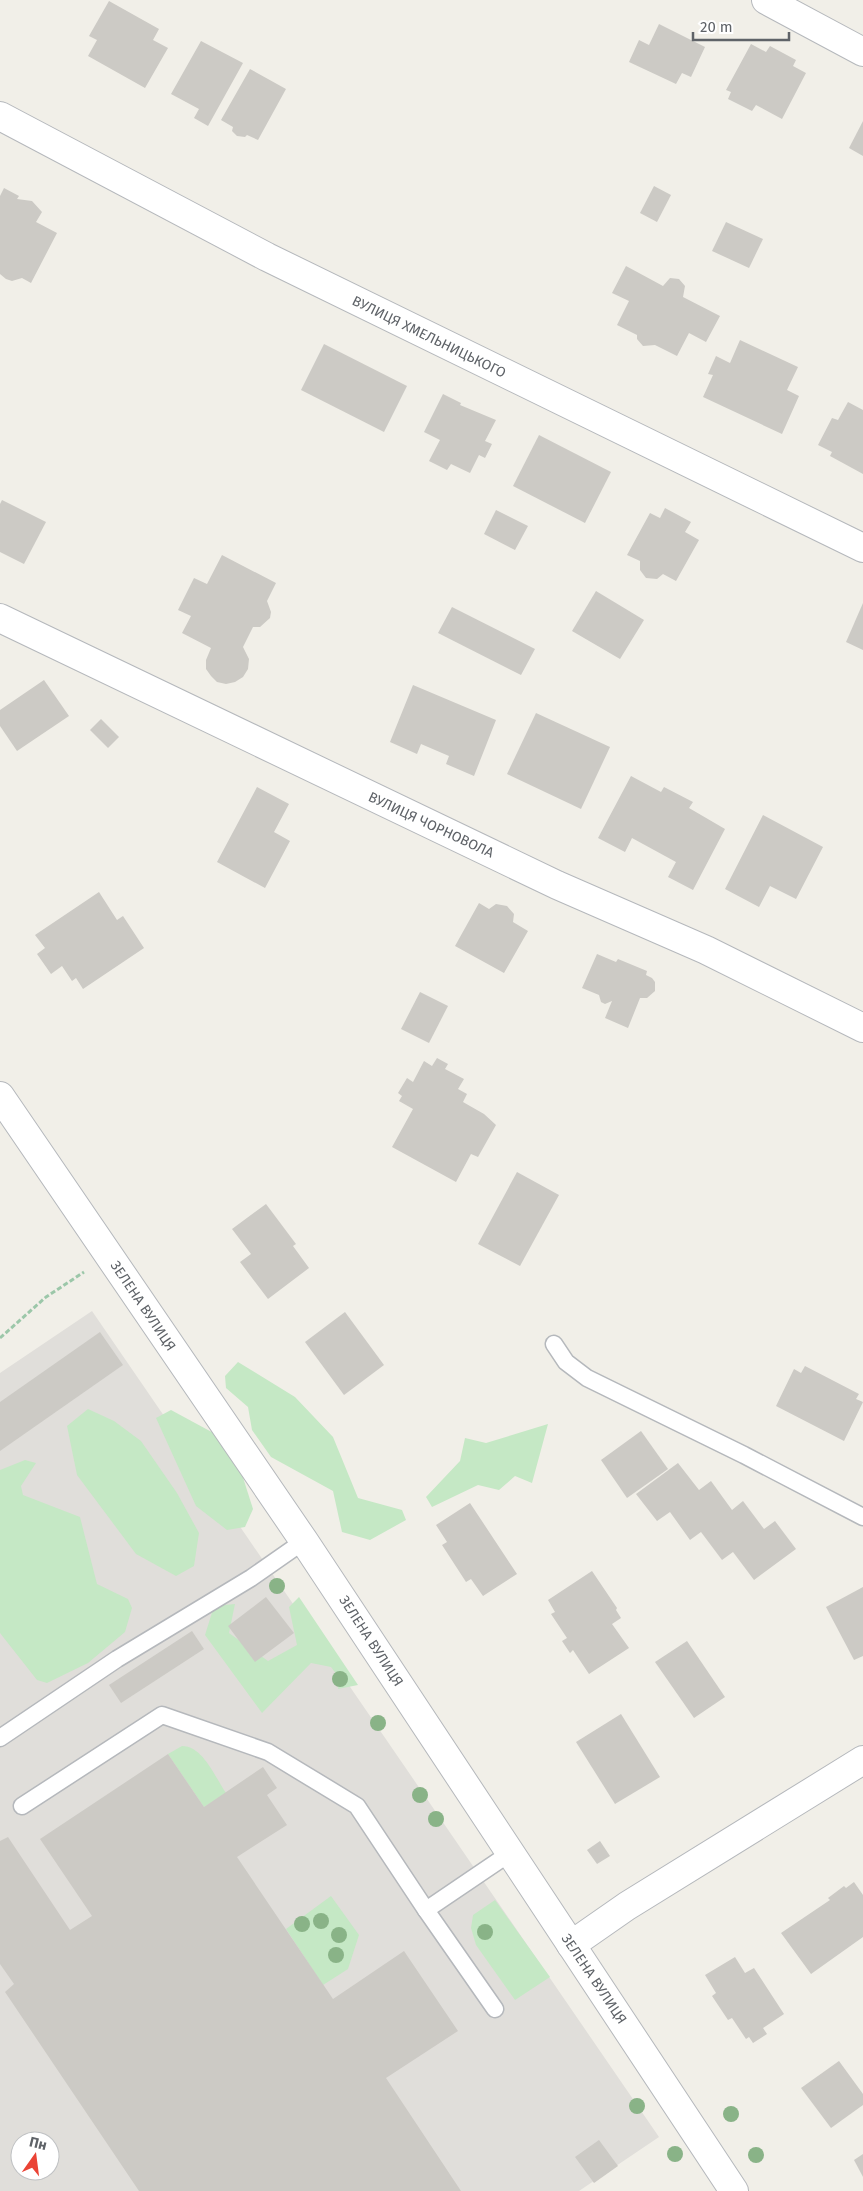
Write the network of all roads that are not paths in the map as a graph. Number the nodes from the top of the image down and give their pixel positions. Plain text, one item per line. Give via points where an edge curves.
1 (766, 0) edge
2 (863, 52) edge
3 (0, 116) edge
4 (863, 548) edge
5 (0, 618) edge
6 (863, 1028) edge
7 (0, 1096) edge
8 (554, 1344) dead end
9 (863, 1517) edge
10 (304, 1541) junction
11 (0, 1738) edge
12 (863, 1760) edge
13 (22, 1806) dead end
14 (510, 1853) junction
15 (426, 1910) junction
16 (571, 1945) junction
17 (495, 2009) dead end
18 (734, 2191) edge

1 - 2 street
3 - 4 street, ВУЛИЦЯ ХМЕЛЬНИЦЬКОГО via 266,257
5 - 6 street, ВУЛИЦЯ ЧОРНОВОЛА via 557,885 706,950
7 - 10 street, ЗЕЛЕНА ВУЛИЦЯ
8 - 9 lane via 566,1362 587,1378
10 - 11 lane via 251,1578 117,1659
10 - 14 street, ЗЕЛЕНА ВУЛИЦЯ
12 - 16 street via 627,1906
13 - 15 lane via 162,1715 268,1752 357,1806
14 - 15 lane
14 - 16 street, ЗЕЛЕНА ВУЛИЦЯ
15 - 17 lane
16 - 18 street, ЗЕЛЕНА ВУЛИЦЯ

